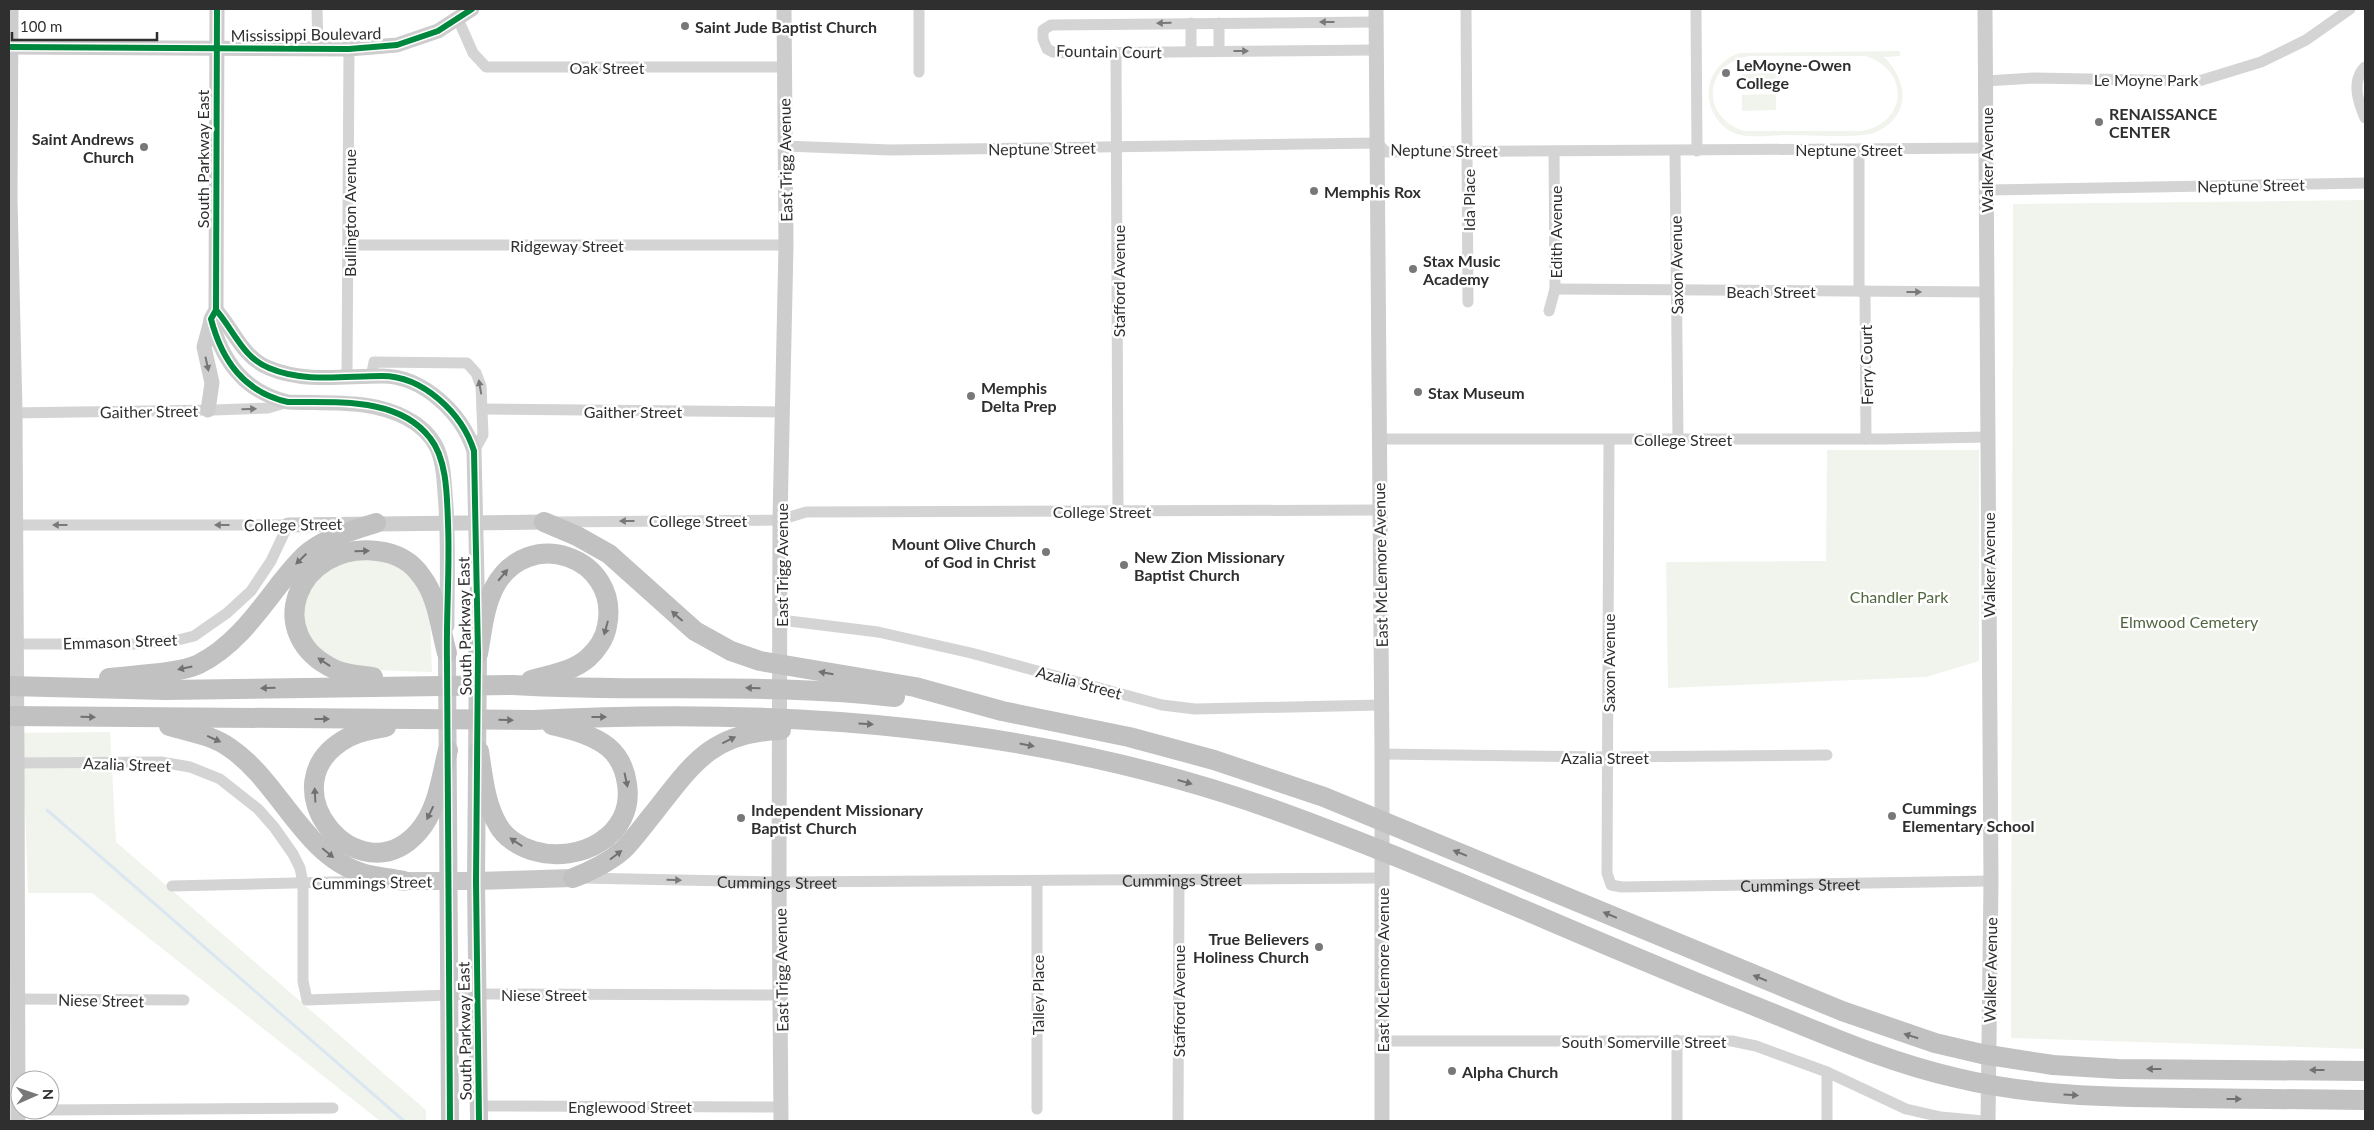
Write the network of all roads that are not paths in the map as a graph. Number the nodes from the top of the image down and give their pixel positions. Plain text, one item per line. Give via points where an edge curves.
1 (11, 9) edge
2 (217, 9) edge
3 (317, 9) edge
4 (472, 9) edge
5 (784, 9) edge
6 (919, 9) edge
7 (1466, 9) edge
8 (1696, 9) edge
9 (1986, 9) edge
10 (2350, 9) edge
11 (1376, 15) edge
12 (458, 19) junction
13 (1192, 23) junction
14 (1220, 23) junction
15 (11, 47) junction
16 (216, 49) junction
17 (318, 49) junction
18 (349, 49) junction
19 (1376, 50) junction
20 (1192, 51) junction
21 (1220, 51) junction
22 (1116, 52) junction
23 (784, 67) junction
24 (2365, 67) edge
25 (919, 72) dead end
26 (1986, 81) junction
27 (10, 83) edge
28 (2365, 118) edge
29 (1377, 143) junction
30 (784, 146) junction
31 (1117, 147) junction
32 (1986, 148) junction
33 (1859, 150) junction
34 (1468, 151) junction
35 (1554, 151) junction
36 (1675, 151) junction
37 (1697, 151) junction
38 (2365, 183) edge
39 (1987, 190) junction
40 (9, 199) edge
41 (349, 245) junction
42 (786, 245) junction
43 (10, 278) edge
44 (1555, 289) junction
45 (1862, 291) junction
46 (1676, 292) junction
47 (1986, 292) junction
48 (1468, 302) dead end
49 (1549, 312) dead end
50 (214, 315) junction
51 (347, 377) junction
52 (372, 377) junction
53 (288, 402) junction
54 (208, 410) junction
55 (482, 410) junction
56 (12, 412) edge
57 (784, 412) junction
58 (1988, 437) junction
59 (1379, 439) junction
60 (1678, 439) junction
61 (1866, 439) junction
62 (1609, 440) junction
63 (474, 451) junction
64 (1118, 510) junction
65 (1379, 510) junction
66 (780, 520) junction
67 (476, 522) junction
68 (544, 522) junction
69 (376, 523) junction
70 (448, 523) junction
71 (15, 525) junction
72 (288, 525) junction
73 (781, 620) junction
74 (16, 644) junction
75 (447, 653) junction
76 (478, 654) junction
77 (49, 685) junction
78 (422, 685) junction
79 (513, 685) junction
80 (9, 686) edge
81 (1382, 705) junction
82 (994, 709) junction
83 (9, 716) edge
84 (133, 718) junction
85 (422, 718) junction
86 (533, 720) junction
87 (838, 722) junction
88 (448, 750) junction
89 (479, 751) junction
90 (1382, 754) junction
91 (1827, 755) dead end
92 (1608, 758) junction
93 (17, 763) junction
94 (13, 807) edge
95 (1382, 874) junction
96 (573, 878) junction
97 (404, 881) junction
98 (449, 881) junction
99 (476, 881) junction
100 (1179, 881) junction
101 (1991, 881) junction
102 (779, 882) junction
103 (1037, 882) junction
104 (303, 883) junction
105 (1611, 885) joint
106 (172, 886) dead end
107 (450, 994) junction
108 (478, 994) junction
109 (781, 995) junction
110 (17, 999) junction
111 (184, 1000) dead end
112 (307, 1000) joint
113 (1677, 1040) junction
114 (1381, 1041) junction
115 (18, 1070) edge
116 (2365, 1071) edge
117 (1826, 1072) junction
118 (2365, 1100) edge
119 (333, 1108) dead end
120 (1037, 1109) dead end
121 (60, 1110) edge
122 (479, 1114) edge
123 (781, 1114) edge
124 (450, 1121) edge
125 (1178, 1121) edge
126 (1382, 1121) edge
127 (1677, 1121) edge
128 (1827, 1121) edge
129 (1983, 1121) edge
130 (1988, 1121) edge

1 - 15 street
2 - 16 street, South Parkway East
3 - 17 street
4 - 12 street, Mississippi Boulevard
5 - 23 street, East Trigg Avenue
6 - 25 street
7 - 34 street, Ida Place
8 - 37 street
9 - 26 street, Walker Avenue
10 - 26 street, Le Moyne Park via 2306,40 2261,62 2199,81 2034,78
11 -> 14 street, Fountain Court
11 - 19 street, East McLemore Avenue
12 - 18 street, Mississippi Boulevard via 438,31 397,45
12 - 23 street, Oak Street via 473,53 486,67
13 - 14 street, Fountain Court
13 - 20 street
13 -> 22 street, Fountain Court via 1051,25 1043,30 1047,49 1053,52
14 - 21 street
15 - 16 street, Mississippi Boulevard
15 - 27 street
16 - 17 street, Mississippi Boulevard
16 - 50 street, South Parkway East
17 - 18 street, Mississippi Boulevard
18 - 41 street, Bullington Avenue
21 -> 19 street, Fountain Court
19 - 29 street, East McLemore Avenue
20 - 21 street, Fountain Court
20 - 22 street, Fountain Court
22 - 31 street, Stafford Avenue
23 - 30 street, East Trigg Avenue
24 - 28 street via 2357,87
26 - 32 street, Walker Avenue
27 - 40 street
29 - 31 street, Neptune Street
29 - 34 street, Neptune Street via 1386,152
29 - 59 street, East McLemore Avenue
30 - 31 street, Neptune Street via 890,150
30 - 42 street, East Trigg Avenue
31 - 64 street, Stafford Avenue
32 - 33 street, Neptune Street
32 - 39 street, Walker Avenue
33 - 37 street, Neptune Street
33 - 45 street, Ferry Court
34 - 35 street, Neptune Street
34 - 48 street, Ida Place
35 - 36 street, Neptune Street
35 - 44 street, Edith Avenue
36 - 37 street, Neptune Street
36 - 46 street, Saxon Avenue
38 - 39 street, Neptune Street
39 - 47 street, Walker Avenue
40 - 43 street
41 - 42 street, Ridgeway Street
41 - 51 street, Bullington Avenue
42 - 57 street, East Trigg Avenue
43 - 56 street
44 - 46 street, Beach Street
44 - 49 street, Edith Avenue
45 - 46 street, Beach Street
45 -> 47 street, Beach Street
45 - 61 street, Ferry Court
46 - 60 street, Saxon Avenue
47 - 58 street, Walker Avenue
50 - 51 street, South Parkway East via 227,322 236,339 266,368 288,375
50 - 53 street, South Parkway East via 217,342 240,377 259,392
50 -> 54 street, South Parkway East via 204,347 212,383
51 - 52 street, South Parkway East
55 -> 52 street via 481,386 467,363 374,362
52 - 63 street, South Parkway East via 402,380 434,395 458,419
54 -> 53 street, Gaither Street via 268,408
53 - 70 street, South Parkway East via 365,405 414,422 437,449 444,474
54 - 56 street, Gaither Street
55 - 57 street, Gaither Street
55 - 63 street via 483,435
56 - 71 street
57 - 66 street, East Trigg Avenue
58 - 61 street, College Street
58 - 101 street, Walker Avenue
59 - 62 street, College Street
59 - 65 street, East McLemore Avenue
60 - 61 street, College Street
60 - 62 street, College Street
62 - 92 street, Saxon Avenue
63 - 67 street, South Parkway East
64 - 65 street, College Street
64 - 66 street, College Street via 806,512
65 - 81 street, East McLemore Avenue
66 -> 68 street, College Street
66 - 73 street, East Trigg Avenue
67 - 68 street, College Street
67 - 70 street, College Street
67 - 76 street, South Parkway East
82 -> 68 highway via 915,687 760,661 730,651 695,631 602,550
69 - 70 street, College Street
69 - 72 street, College Street
69 -> 77 highway via 338,536 310,552 224,649 197,665
70 - 75 street, South Parkway East
72 -> 71 street, College Street
71 - 74 street
72 - 74 street, Emmason Street via 271,561 251,591 194,636 134,644
73 - 81 street, Azalia Street via 878,632 971,653 1162,705 1195,709
73 - 102 street, East Trigg Avenue
74 - 93 street
78 -> 75 highway via 344,672 314,655 300,636 295,611 300,588 310,573 331,557 355,551 385,552 402,558 421,575 430,591
75 - 88 main road, South Parkway East
76 -> 79 highway via 490,597 498,580 515,563 532,555 553,553 585,566 597,577 608,604 608,620 600,644 587,659 571,668
76 - 89 main road, South Parkway East
78 -> 77 highway via 174,690
77 - 80 highway
78 - 79 highway
82 -> 79 highway via 872,694 813,691
81 - 90 street, East McLemore Avenue
116 -> 82 highway via 2118,1069 2053,1065 1958,1049 1842,1011 1324,797 1157,744
83 -> 84 highway
84 -> 85 highway
84 -> 97 highway via 202,734 231,748 266,781 298,824 329,854 361,873
85 -> 86 highway
88 -> 85 highway via 433,809 419,832 408,841 384,851 365,850 347,844 329,831 318,812 314,792 317,775 329,753 359,733
86 -> 87 highway via 712,717
86 -> 89 highway via 596,739 610,748 620,762 626,778 627,805 620,822 601,843 582,851 554,855 514,842 499,826 491,810
96 -> 87 highway via 594,869 624,849 684,775 724,742 759,731 798,730
87 -> 118 highway via 952,732 1034,746 1116,764 1273,809 1842,1042 1957,1078 2023,1090 2133,1097
88 - 98 main road, South Parkway East
89 - 99 main road, South Parkway East
90 - 92 street, Azalia Street
90 - 95 street, East McLemore Avenue
91 - 92 street, Azalia Street
92 - 105 street, Saxon Avenue via 1607,873
93 - 94 street
93 - 104 street, Azalia Street via 161,762 190,767 220,779 258,809 274,827 293,854
94 - 110 street
95 - 100 street, Cummings Street
95 - 114 street, East McLemore Avenue
96 - 99 main road, Cummings Street
96 -> 102 street, Cummings Street
97 - 98 main road, Cummings Street
97 - 104 street, Cummings Street
98 - 99 main road, Cummings Street
98 - 107 main road, South Parkway East
99 - 108 main road, South Parkway East
100 - 103 street, Cummings Street
100 - 125 street, Stafford Avenue
101 - 105 street, Cummings Street
101 - 130 street, Walker Avenue
102 - 103 street, Cummings Street
102 - 109 street, East Trigg Avenue
103 - 120 street, Talley Place
104 - 106 street, Cummings Street
104 - 112 street, Azalia Street via 303,981
107 - 108 street, Niese Street
107 - 112 street, Niese Street
107 - 124 main road, South Parkway East
108 - 109 street, Niese Street
108 - 122 main road, South Parkway East
109 - 123 street, East Trigg Avenue
110 - 111 street, Niese Street
110 - 115 street
113 - 114 street, South Somerville Street
113 - 117 street, South Somerville Street via 1732,1041 1756,1046
113 - 127 street
114 - 126 street, East McLemore Avenue
117 - 128 street
117 - 129 street, South Somerville Street via 1906,1109
119 - 121 street
122 - 123 street, Englewood Street

